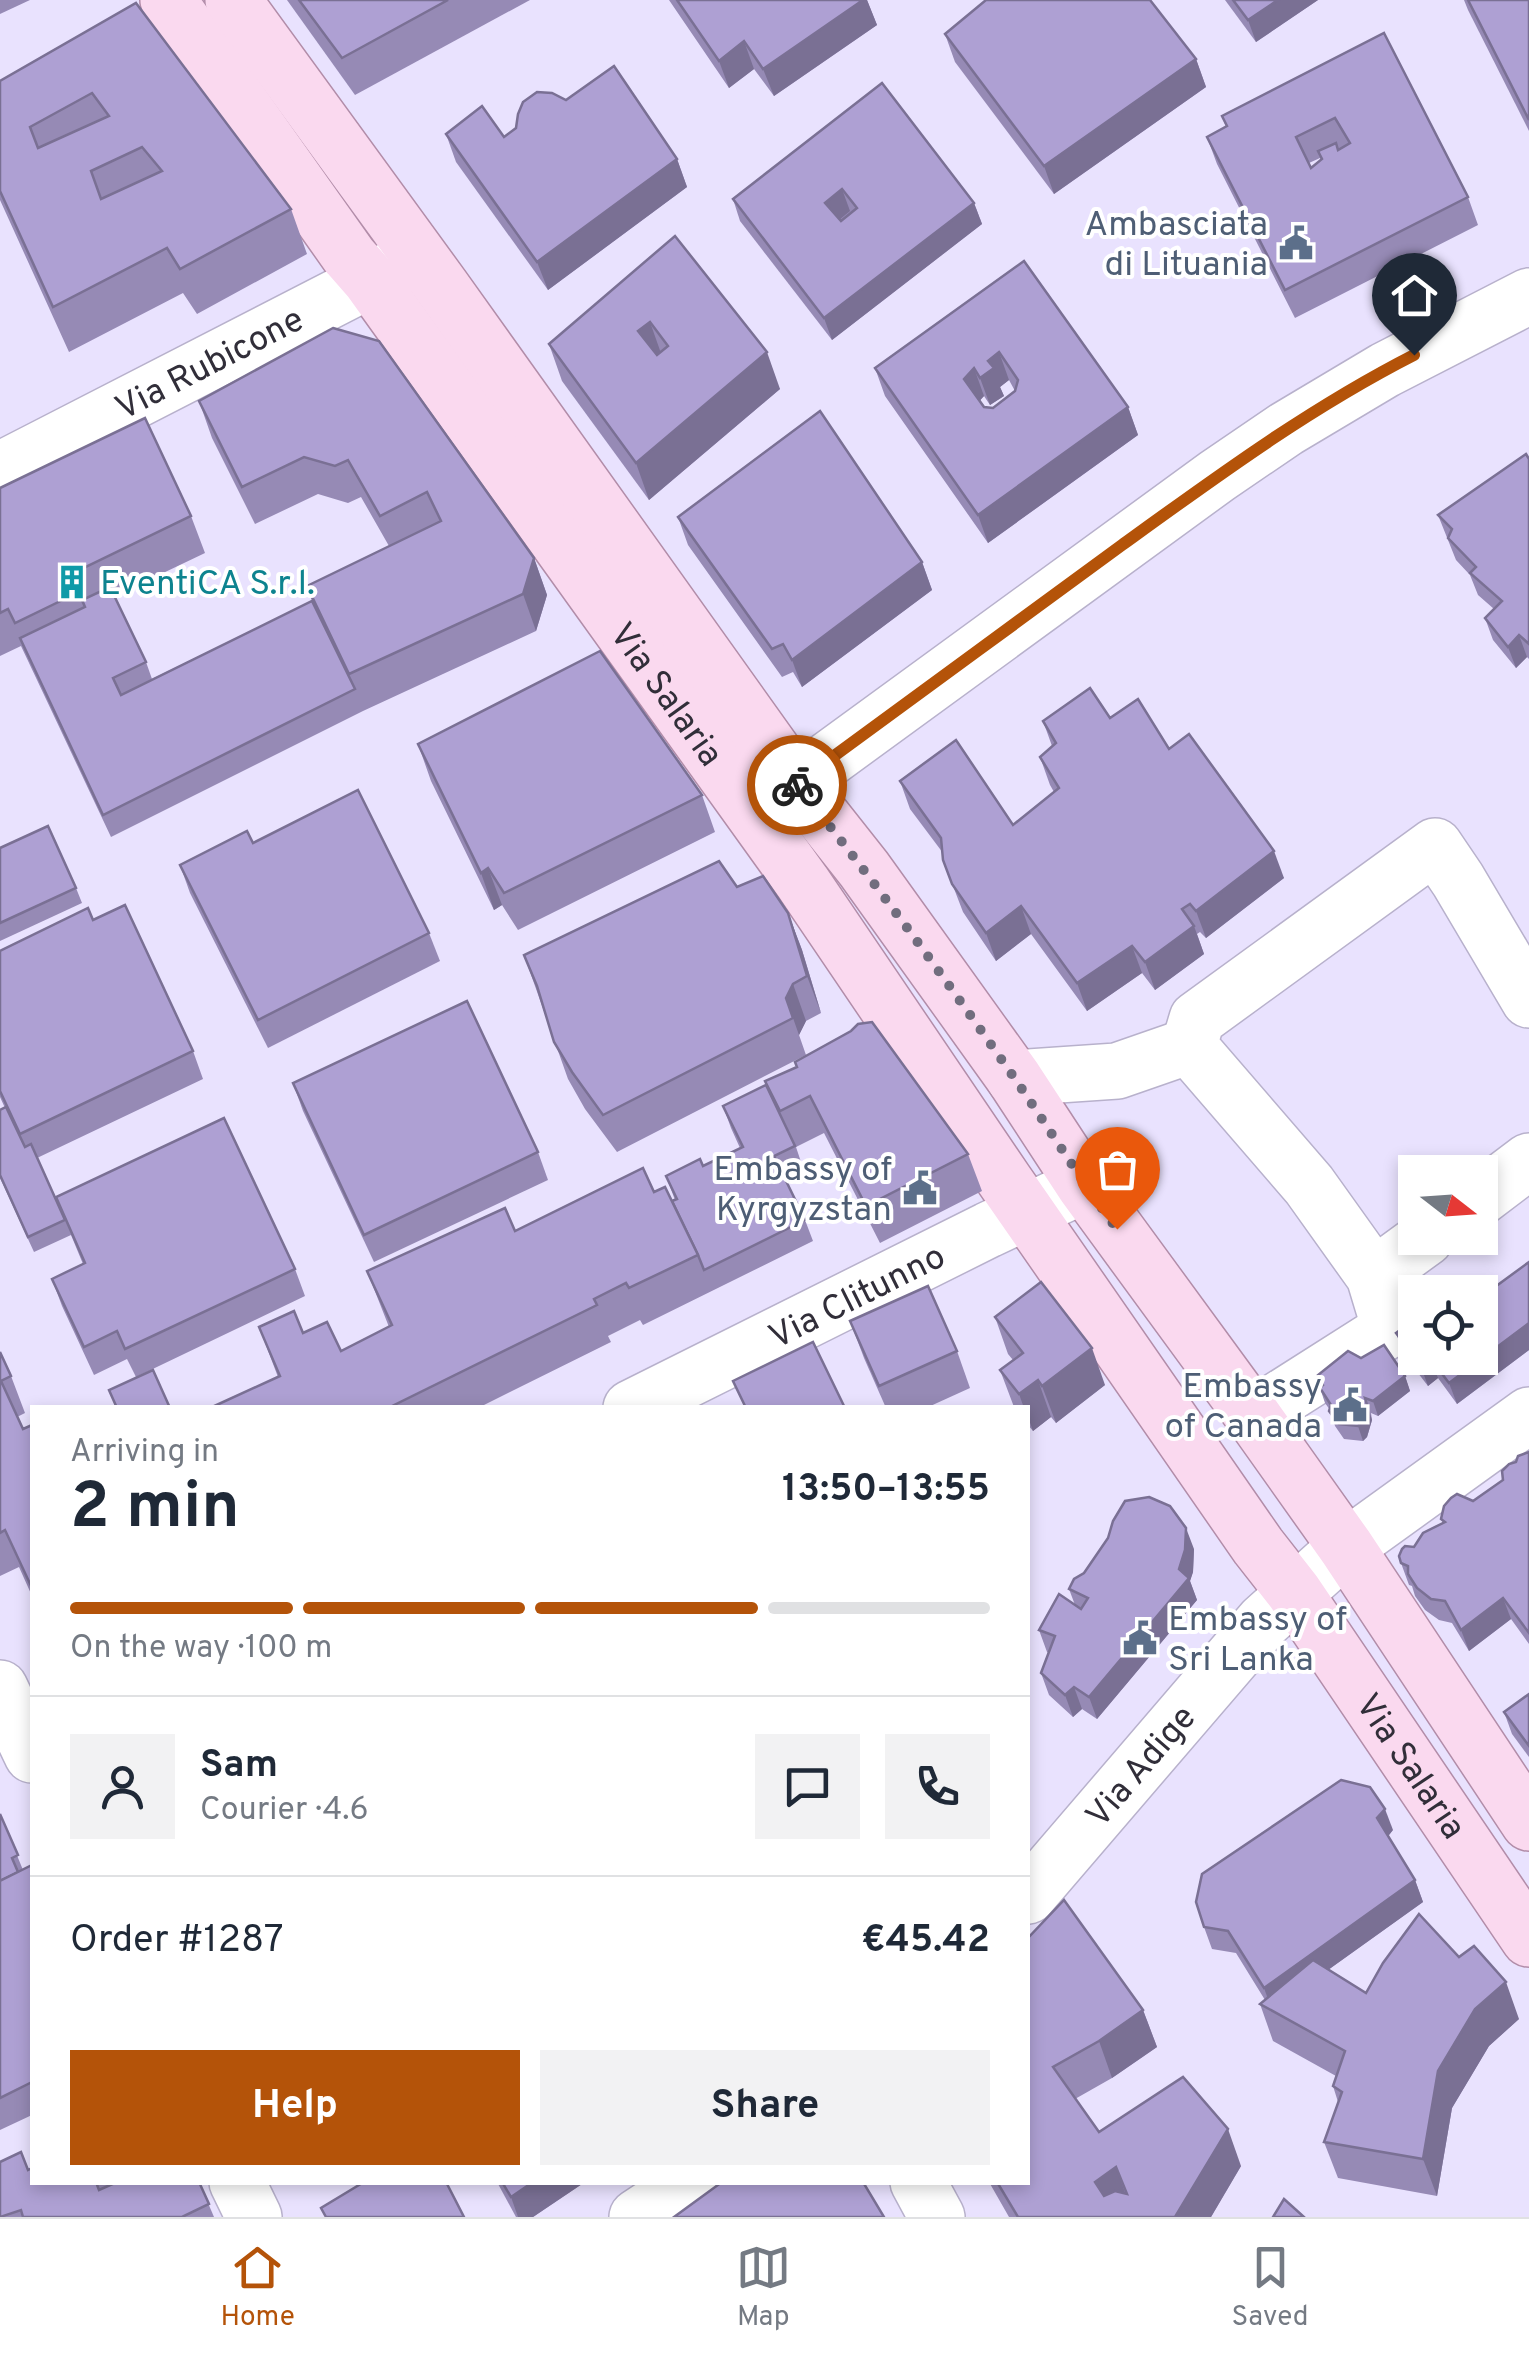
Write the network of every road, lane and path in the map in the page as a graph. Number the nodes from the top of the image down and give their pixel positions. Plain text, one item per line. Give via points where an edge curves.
1 (168, 0) edge
2 (233, 0) edge
3 (418, 256) junction
4 (370, 280) junction
5 (1529, 296) edge
6 (0, 470) edge
7 (775, 798) junction
8 (1529, 1000) edge
9 (1189, 1046) junction
10 (1014, 1078) junction
11 (1529, 1161) edge
12 (1498, 1184) edge
13 (1084, 1185) junction
14 (1027, 1212) junction
15 (1403, 1255) edge
16 (1374, 1276) junction
17 (637, 1405) edge
18 (1529, 1415) edge
19 (1253, 1416) junction
20 (1346, 1548) junction
21 (1294, 1592) junction
22 (1529, 1823) edge
23 (1030, 1894) edge
24 (1529, 1940) edge
25 (238, 2185) edge
26 (685, 2185) edge
27 (920, 2185) edge
28 (254, 2217) edge
29 (637, 2217) edge
30 (937, 2217) edge

1 - 4 main road, Via Salaria
2 - 3 main road, Via Salaria
3 - 4 street, Via Rubicone
3 - 7 main road, Via Salaria
4 - 6 street, Via Rubicone
4 - 7 main road, Via Salaria
5 - 7 street via 1286,429
7 - 10 main road, Via Salaria via 864,869
7 - 14 main road, Via Salaria
8 - 9 street via 1435,846 1197,1020
9 - 10 street via 1117,1071
9 - 16 street via 1309,1185
10 - 13 main road, Via Salaria
11 - 12 street
13 - 14 street, Via Clitunno
13 - 19 main road, Via Salaria
14 - 17 street, Via Clitunno
14 - 21 main road, Via Salaria
15 - 16 street
16 - 19 street via 1390,1329
18 - 20 street
19 - 20 main road, Via Salaria
20 - 21 street
20 - 22 main road, Via Salaria
21 - 23 street, Via Adige
21 - 24 main road, Via Salaria
25 - 28 street
26 - 29 street
27 - 30 street

